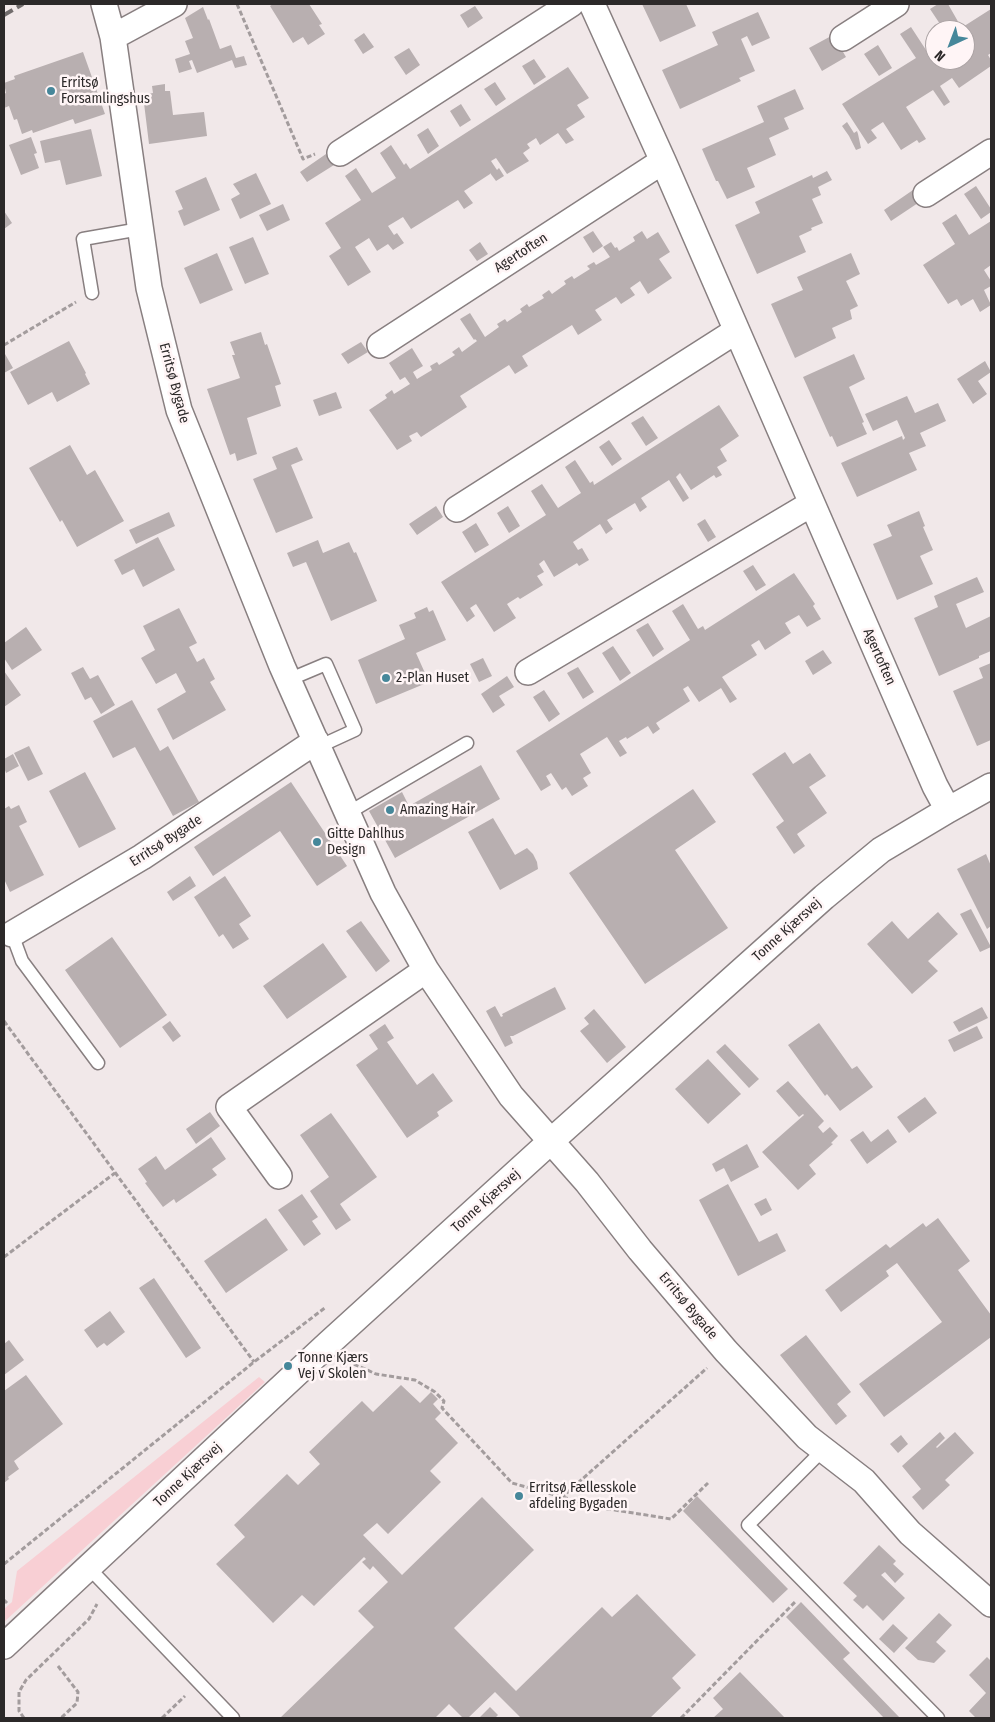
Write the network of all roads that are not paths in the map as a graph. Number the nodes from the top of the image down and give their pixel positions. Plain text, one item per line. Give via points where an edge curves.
1 (174, 4) edge
2 (571, 4) edge
3 (592, 4) edge
4 (896, 4) edge
5 (108, 20) edge
6 (843, 38) dead end
7 (991, 152) edge
8 (340, 154) road end
9 (663, 161) junction
10 (926, 194) dead end
11 (140, 229) junction
12 (92, 293) road end
13 (736, 331) junction
14 (380, 345) dead end
15 (811, 504) junction
16 (457, 509) dead end
17 (528, 672) dead end
18 (288, 680) junction
19 (467, 743) dead end
20 (317, 744) junction
21 (991, 786) edge
22 (948, 810) junction
23 (348, 814) junction
24 (12, 934) joint
25 (426, 970) junction
26 (98, 1062) dead end
27 (550, 1142) junction
28 (279, 1176) dead end
29 (824, 1449) junction
30 (88, 1567) junction
31 (991, 1604) edge
32 (4, 1646) edge
33 (234, 1718) edge
34 (938, 1718) edge

1 - 5 street
2 - 8 street
3 - 9 street, Agertoften
4 - 6 street
5 - 11 street, Erritsø Bygade
7 - 10 street
9 - 13 street, Agertoften
9 - 14 street, Agertoften
11 - 12 lane via 83,239
11 - 18 street, Erritsø Bygade via 149,288 179,410
13 - 15 street, Agertoften
13 - 16 street
15 - 17 street
15 - 22 street, Agertoften
18 - 20 street, Erritsø Bygade
18 - 20 lane via 326,664 355,730
19 - 23 lane
20 - 23 street, Erritsø Bygade
20 - 24 street, Erritsø Bygade via 142,857
21 - 22 street, Tonne Kjærsvej
22 - 27 street, Tonne Kjærsvej via 881,850 824,897
23 - 25 street, Erritsø Bygade via 383,893
24 - 26 lane via 22,961
25 - 27 street, Erritsø Bygade via 511,1096
25 - 28 street via 229,1107
27 - 29 street, Erritsø Bygade via 726,1351 807,1437
27 - 30 street, Tonne Kjærsvej
29 - 31 street, Erritsø Bygade via 864,1481 910,1533
29 - 34 lane via 748,1525
30 - 32 street, Tonne Kjærsvej
30 - 33 lane

